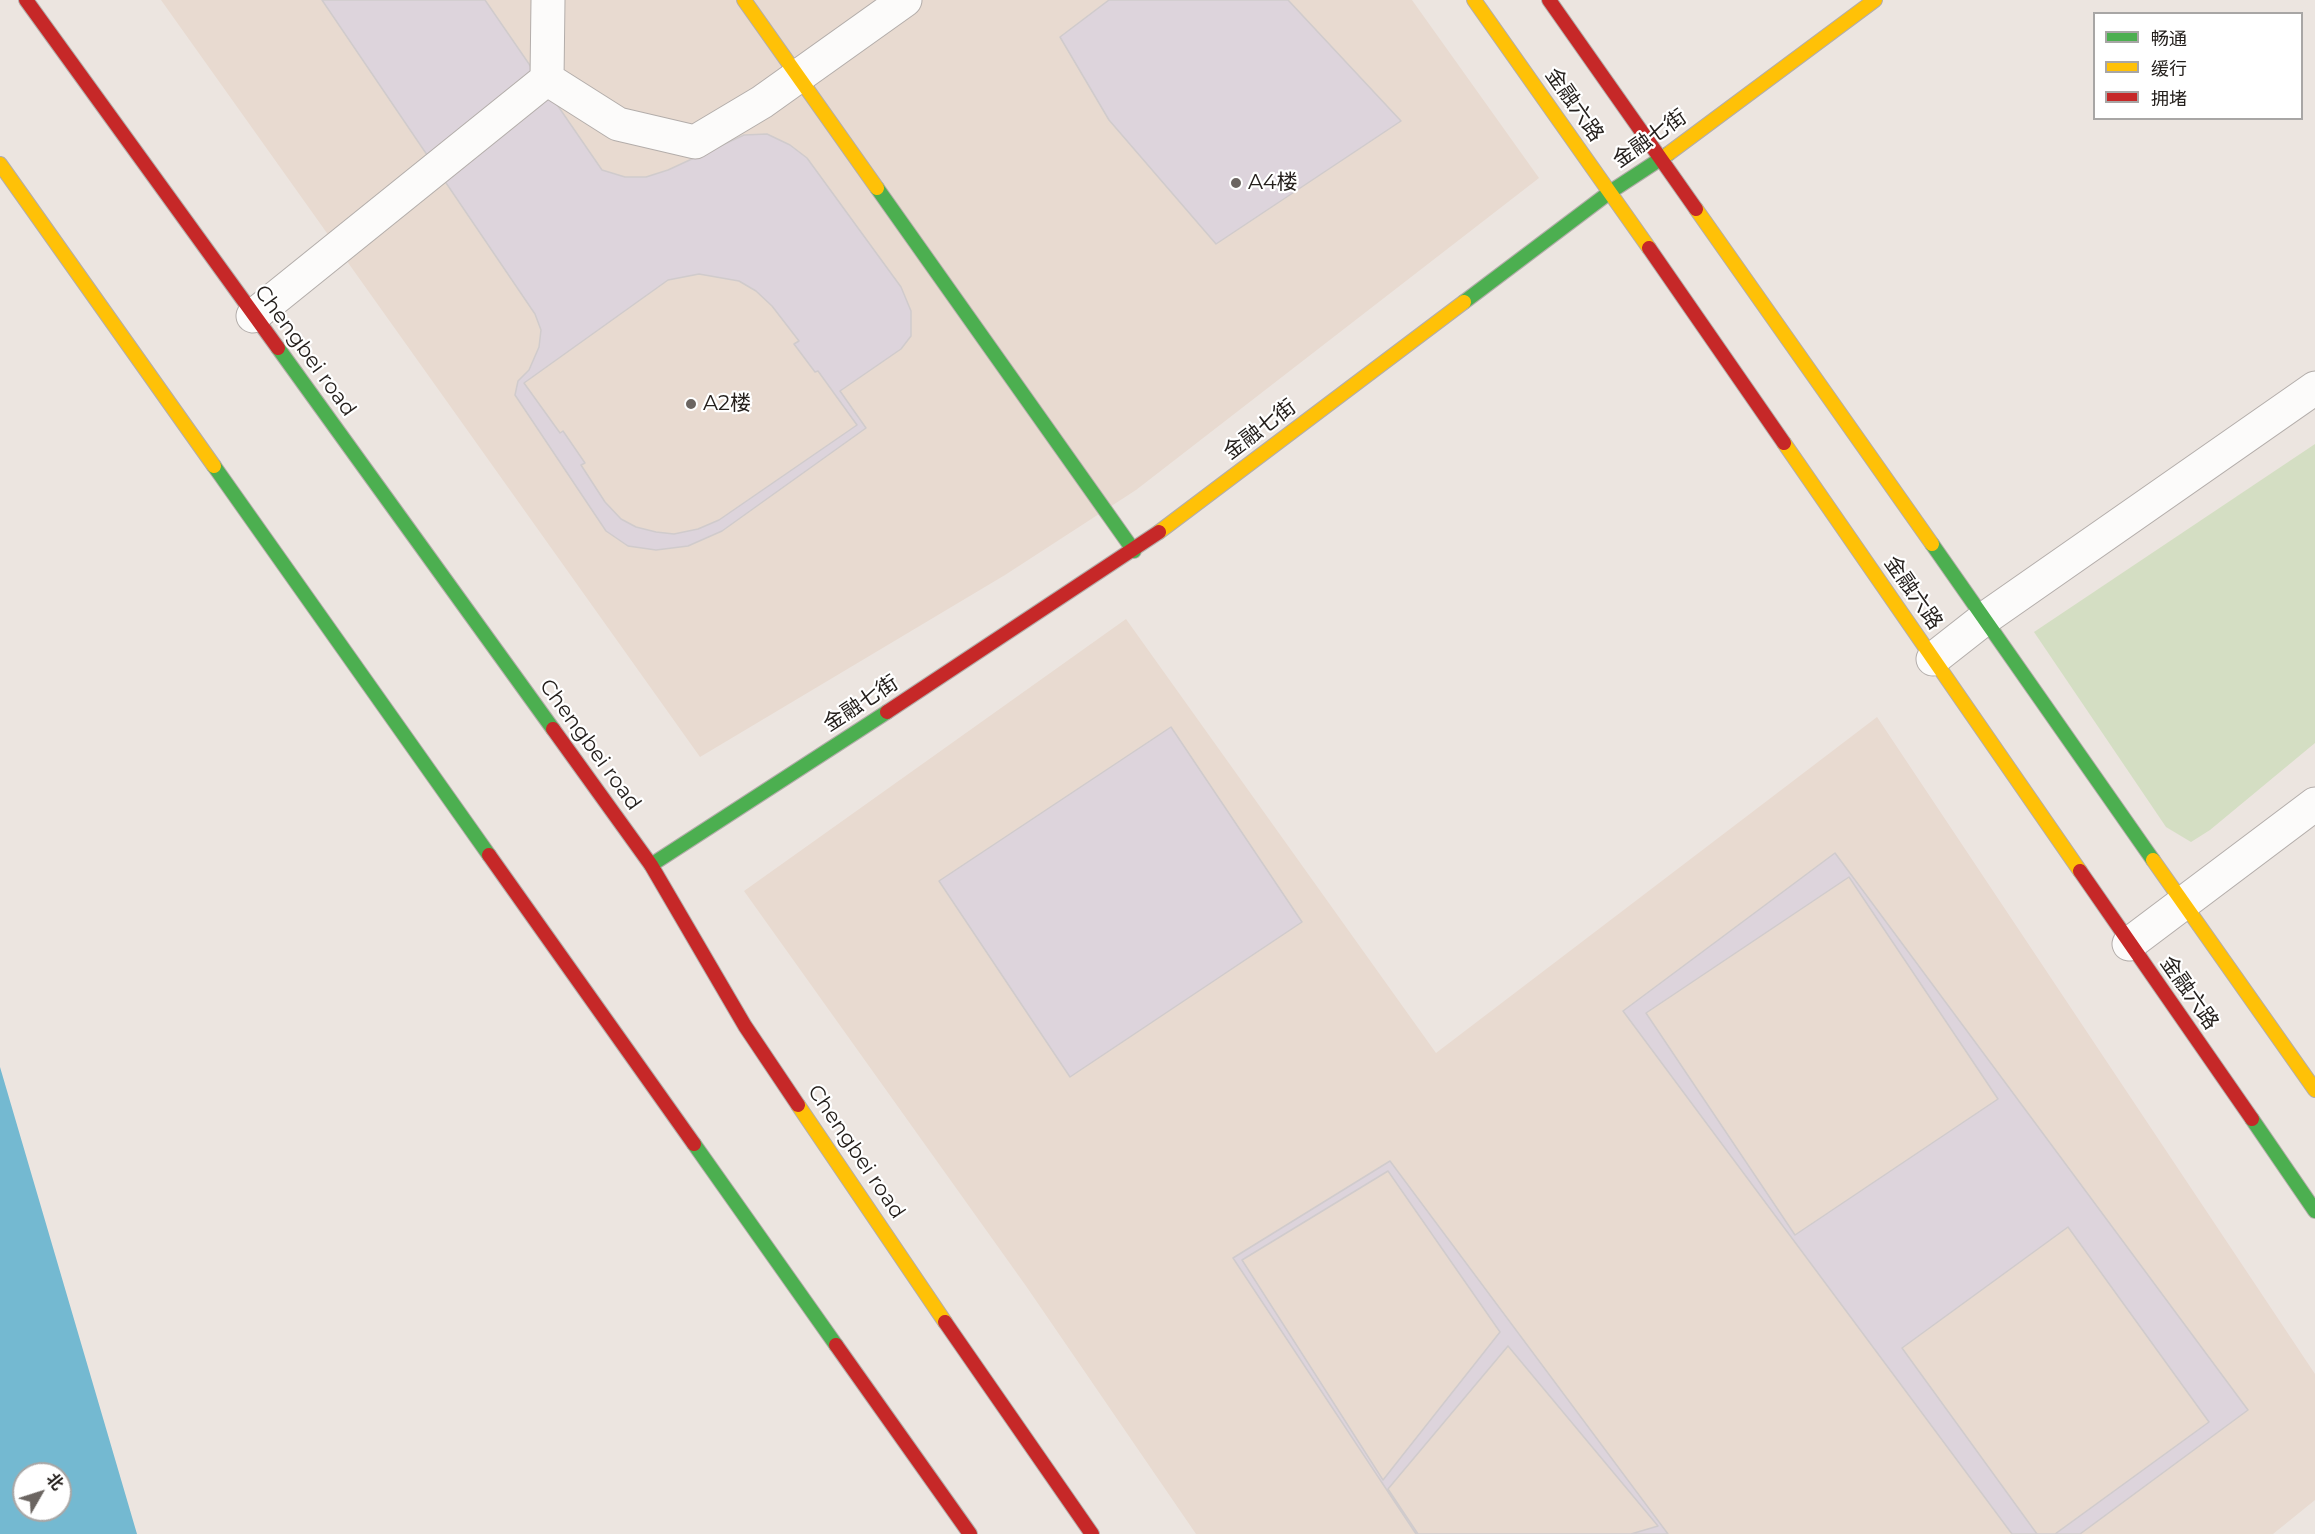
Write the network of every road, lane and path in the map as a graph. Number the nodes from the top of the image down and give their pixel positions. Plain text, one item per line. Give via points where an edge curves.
1 (26, 0) edge
2 (548, 0) edge
3 (744, 0) edge
4 (905, 0) edge
5 (1474, 0) edge
6 (1549, 0) edge
7 (1875, 0) edge
8 (799, 77) junction
9 (547, 79) junction
10 (1661, 159) junction
11 (0, 164) edge
12 (1610, 192) junction
13 (253, 316) junction
14 (2315, 388) edge
15 (1134, 551) junction
16 (1984, 619) junction
17 (1933, 659) junction
18 (2315, 804) edge
19 (651, 865) junction
20 (2182, 901) junction
21 (2129, 944) junction
22 (2315, 1090) edge
23 (2315, 1211) edge
24 (970, 1534) edge
25 (1092, 1534) edge

1 - 13 street, Chengbei road
2 - 9 street
3 - 8 street
4 - 8 street
5 - 12 street, 金融六路
6 - 10 street, 金融六路
7 - 10 street, 金融七街
8 - 9 street via 694,142 618,124
8 - 15 street
9 - 13 street
10 - 12 street, 金融七街
10 - 16 street, 金融六路
11 - 24 street
12 - 15 street, 金融七街
12 - 17 street, 金融六路
13 - 19 street, Chengbei road
14 - 16 street
15 - 19 street, 金融七街
16 - 17 street
16 - 20 street, 金融六路
17 - 21 street, 金融六路
18 - 20 street
19 - 25 street, Chengbei road via 745,1026
20 - 21 street
20 - 22 street, 金融六路
21 - 23 street, 金融六路

